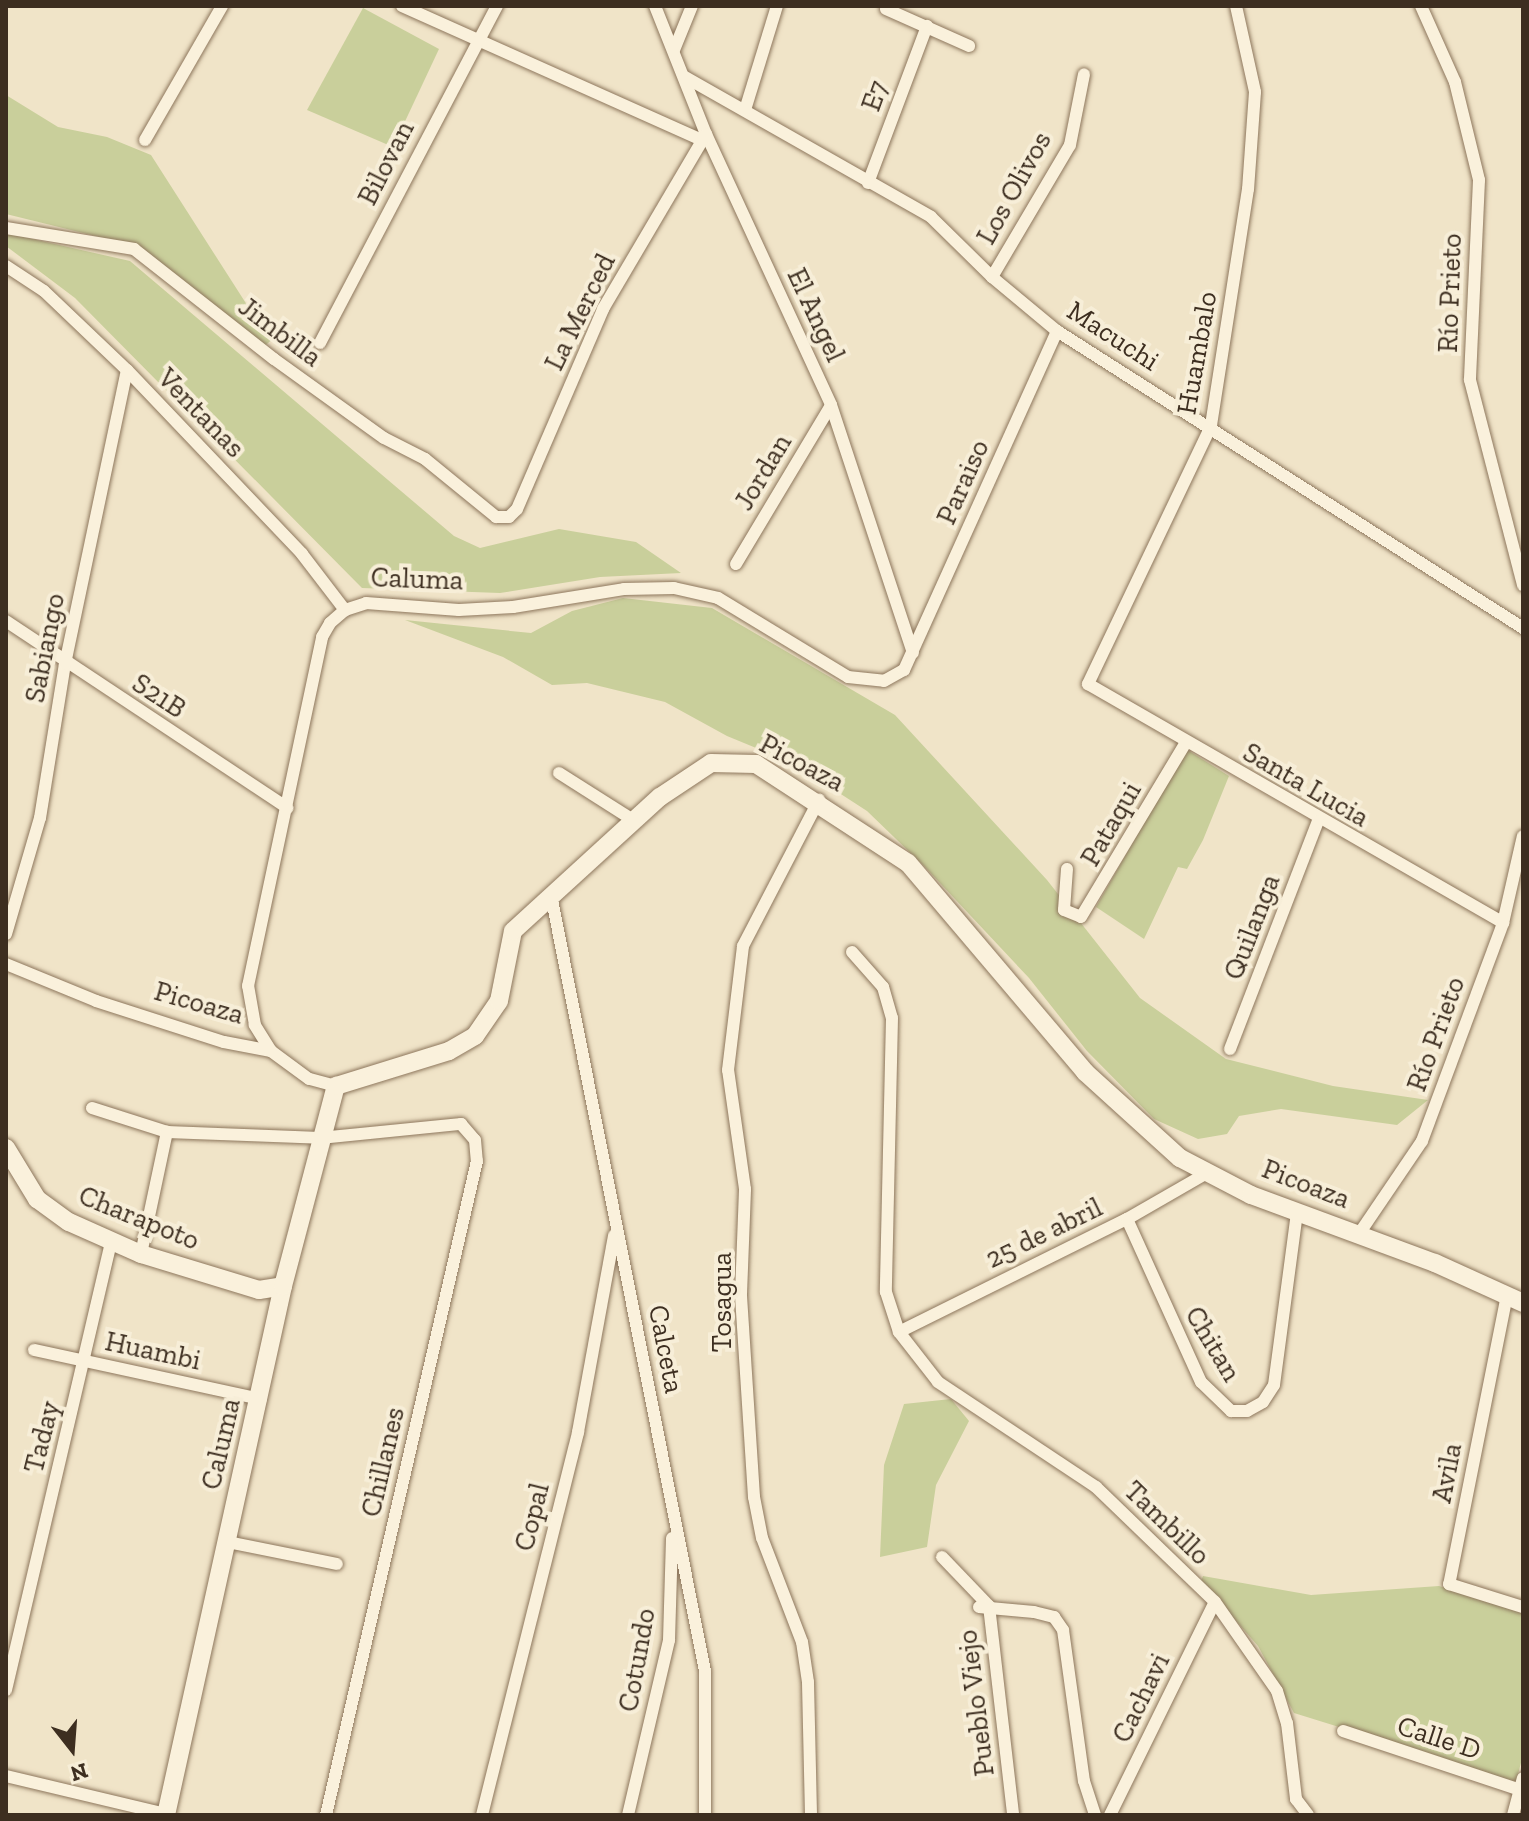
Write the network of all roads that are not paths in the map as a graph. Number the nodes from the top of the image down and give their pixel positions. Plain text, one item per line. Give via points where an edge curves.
1 (222, 6) edge
2 (402, 6) edge
3 (497, 6) edge
4 (655, 6) edge
5 (692, 6) edge
6 (777, 6) edge
7 (1236, 6) edge
8 (1421, 6) edge
9 (886, 9) dead end
10 (927, 26) junction
11 (478, 38) junction
12 (969, 46) dead end
13 (674, 50) junction
14 (1084, 74) dead end
15 (685, 77) junction
16 (745, 110) junction
17 (704, 137) junction
18 (145, 140) dead end
19 (868, 183) junction
20 (6, 228) edge
21 (6, 266) edge
22 (992, 277) junction
23 (1057, 331) junction
24 (320, 343) dead end
25 (127, 370) junction
26 (831, 405) junction
27 (1211, 426) junction
28 (509, 517) joint
29 (736, 564) dead end
30 (1523, 585) edge
31 (345, 610) junction
32 (6, 621) edge
33 (1523, 628) edge
34 (913, 653) junction
35 (65, 664) junction
36 (1088, 684) joint
37 (1186, 742) junction
38 (559, 773) dead end
39 (819, 800) junction
40 (287, 808) junction
41 (633, 820) junction
42 (1318, 821) junction
43 (1523, 836) edge
44 (1067, 869) dead end
45 (551, 895) junction
46 (1503, 923) junction
47 (6, 934) edge
48 (852, 952) dead end
49 (6, 964) edge
50 (1230, 1049) dead end
51 (271, 1051) junction
52 (336, 1086) junction
53 (92, 1108) dead end
54 (167, 1132) junction
55 (320, 1138) junction
56 (6, 1148) edge
57 (1207, 1173) junction
58 (1297, 1213) junction
59 (1127, 1219) junction
60 (615, 1228) junction
61 (1359, 1234) junction
62 (111, 1242) junction
63 (141, 1254) junction
64 (283, 1286) junction
65 (1515, 1299) edge
66 (899, 1332) junction
67 (34, 1350) dead end
68 (86, 1361) junction
69 (261, 1399) junction
70 (672, 1511) junction
71 (228, 1542) junction
72 (942, 1557) dead end
73 (337, 1564) dead end
74 (1215, 1602) junction
75 (984, 1607) junction
76 (1523, 1607) edge
77 (6, 1690) edge
78 (1343, 1731) dead end
79 (6, 1776) edge
80 (1522, 1784) edge
81 (166, 1814) edge
82 (326, 1815) edge
83 (482, 1815) edge
84 (628, 1815) edge
85 (705, 1815) edge
86 (811, 1815) edge
87 (1013, 1815) edge
88 (1095, 1815) edge
89 (1110, 1815) edge
90 (1308, 1815) edge
91 (1513, 1815) edge

1 - 18 street
2 - 11 street
3 - 11 street, Bilovan
4 - 13 street, El Angel
5 - 13 street
6 - 16 street
7 - 27 street, Huambalo via 1255,92 1248,189
8 - 30 street, Río Prieto via 1455,82 1479,180 1470,380
9 - 10 street
10 - 12 street
10 - 19 street, E7
11 - 17 street
11 - 24 street, Bilovan
13 - 15 street, El Angel
14 - 22 street, Los Olivos via 1070,145
15 - 16 street, Macuchi
15 - 17 street, El Angel
16 - 19 street, Macuchi
17 - 26 street, El Angel
17 - 28 street, La Merced via 603,309
19 - 22 street, Macuchi via 931,217
20 - 28 street, Jimbilla via 134,249 384,438 425,459 496,517
21 - 25 street, Ventanas via 54,300
22 - 23 street, Macuchi
23 - 27 street, Macuchi
23 - 34 street, Paraiso
25 - 31 street, Ventanas via 302,554
25 - 35 street, Sabiango
26 - 29 street, Jordan
26 - 34 street, El Angel
27 - 33 street, Macuchi
27 - 36 street, Huambalo
31 - 34 street, Caluma via 366,603 513,607 624,589 674,588 718,598 848,677 884,681 904,670
31 - 40 street, Caluma via 322,637
32 - 35 street, S21B
35 - 40 street, S21B
35 - 47 street, Sabiango via 40,818
36 - 37 street, Santa Lucia
37 - 42 street, Santa Lucia
37 - 44 street, Pataqui via 1090,910 1081,917 1070,917 1062,900
38 - 41 street
39 - 41 street, Picoaza via 756,764 723,761 686,777
39 - 57 street, Picoaza via 908,863 1085,1072 1155,1138
39 - 86 street, Tosagua via 743,946 728,1070 745,1189 741,1294 754,1497 762,1538 802,1642
40 - 51 street, Caluma via 248,986 255,1025
41 - 45 street, Picoaza
42 - 46 street, Santa Lucia
42 - 50 street, Quilanga
43 - 46 street, Río Prieto
45 - 52 street, Picoaza via 513,931 499,1001 475,1036 449,1051
45 - 60 street, Calceta
46 - 61 street, Río Prieto via 1422,1141
48 - 66 street, Tambillo via 883,987 892,1018 886,1292
49 - 51 street, Picoaza via 96,1001 224,1042
51 - 52 street, Picoaza via 309,1079
52 - 55 street, Caluma
53 - 54 street
54 - 55 street
54 - 63 street
55 - 64 street, Caluma
55 - 82 street, Chillanes via 461,1124 475,1140 477,1161
56 - 62 street, Charapoto via 45,1206
57 - 58 street, Picoaza
57 - 59 street, 25 de abril
58 - 59 street, Chitan via 1274,1385 1263,1402 1247,1411 1231,1411 1201,1382
58 - 61 street, Picoaza
59 - 66 street, 25 de abril
60 - 70 street, Calceta
60 - 83 street, Copal via 578,1432
61 - 65 street, Picoaza
62 - 63 street, Charapoto
62 - 68 street, Taday
63 - 64 street, Charapoto via 259,1290
64 - 69 street, Caluma
65 - 76 street, Avila via 1449,1584
66 - 74 street, Tambillo via 938,1382 1096,1487
67 - 68 street, Huambi
68 - 69 street, Huambi
68 - 77 street, Taday
69 - 71 street, Caluma
70 - 84 street, Cotundo via 669,1640
70 - 85 street, Calceta via 709,1705 701,1786
71 - 73 street
71 - 81 street, Caluma
72 - 75 street, Pueblo Viejo
74 - 89 street, Cachavi
74 - 90 street, Tambillo via 1277,1691 1287,1723 1296,1799
75 - 87 street, Pueblo Viejo
75 - 88 street via 1054,1617 1063,1630 1084,1781
78 - 80 street, Calle D
79 - 81 street
80 - 91 street

